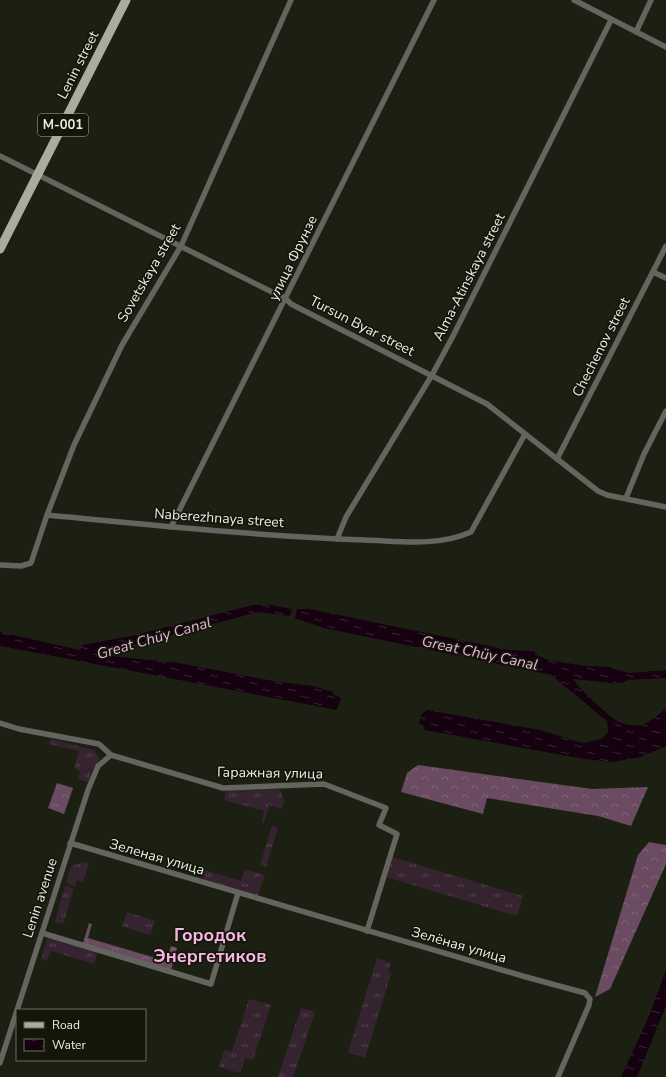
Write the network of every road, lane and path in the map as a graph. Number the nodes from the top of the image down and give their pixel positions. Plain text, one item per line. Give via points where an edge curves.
1 (126, 0) edge
2 (291, 0) edge
3 (434, 0) edge
4 (574, 0) edge
5 (651, 0) edge
6 (611, 20) junction
7 (636, 32) junction
8 (666, 47) edge
9 (0, 156) edge
10 (37, 175) junction
11 (181, 246) junction
12 (666, 246) edge
13 (0, 249) edge
14 (653, 272) junction
15 (666, 278) edge
16 (286, 299) junction
17 (432, 374) junction
18 (666, 411) edge
19 (525, 434) junction
20 (557, 459) junction
21 (626, 498) junction
22 (666, 507) edge
23 (47, 515) junction
24 (172, 526) junction
25 (336, 539) junction
26 (0, 565) edge
27 (0, 723) edge
28 (111, 755) junction
29 (70, 843) junction
30 (238, 893) junction
31 (367, 931) junction
32 (42, 932) junction
33 (17, 1009) edge
34 (16, 1013) edge
35 (0, 1063) edge
36 (558, 1077) edge

1 - 10 main road, Lenin street / М-001
2 - 11 street, Sovetskaya street
3 - 16 street, улица Фрунзе
4 - 6 street
5 - 7 street
6 - 7 street
6 - 17 street, Alma-Atinskaya street
7 - 8 street
9 - 10 street, Tursun Byar street
10 - 11 street, Tursun Byar street
10 - 13 main road, Lenin street / М-001
11 - 16 street, Tursun Byar street
11 - 23 street, Sovetskaya street via 122,345 74,445
12 - 14 street, Chechenov street
14 - 15 street
14 - 20 street, Chechenov street
16 - 17 street, Tursun Byar street
16 - 24 street, улица Фрунзе
17 - 19 street, Tursun Byar street via 487,404
17 - 25 street, Alma-Atinskaya street via 346,516
18 - 21 street via 644,454
19 - 20 street, Tursun Byar street
19 - 25 street, Naberezhnaya street via 471,532 439,542
20 - 21 street, Tursun Byar street via 598,492
21 - 22 street, Tursun Byar street
23 - 24 street, Naberezhnaya street
23 - 26 street via 31,563 21,566
24 - 25 street, Naberezhnaya street
27 - 28 street via 99,744
28 - 29 street, Lenin avenue via 101,762 95,771
28 - 31 street, Гаражная улица via 223,788 324,784 386,808 379,825 397,834
29 - 30 street, Зеленая улица
29 - 32 street, Lenin avenue
30 - 31 street, Зелёная улица
30 - 32 street via 211,984
31 - 36 street, Зелёная улица via 585,993 590,999 589,1005
32 - 33 street, Lenin avenue
34 - 35 street, Lenin avenue

